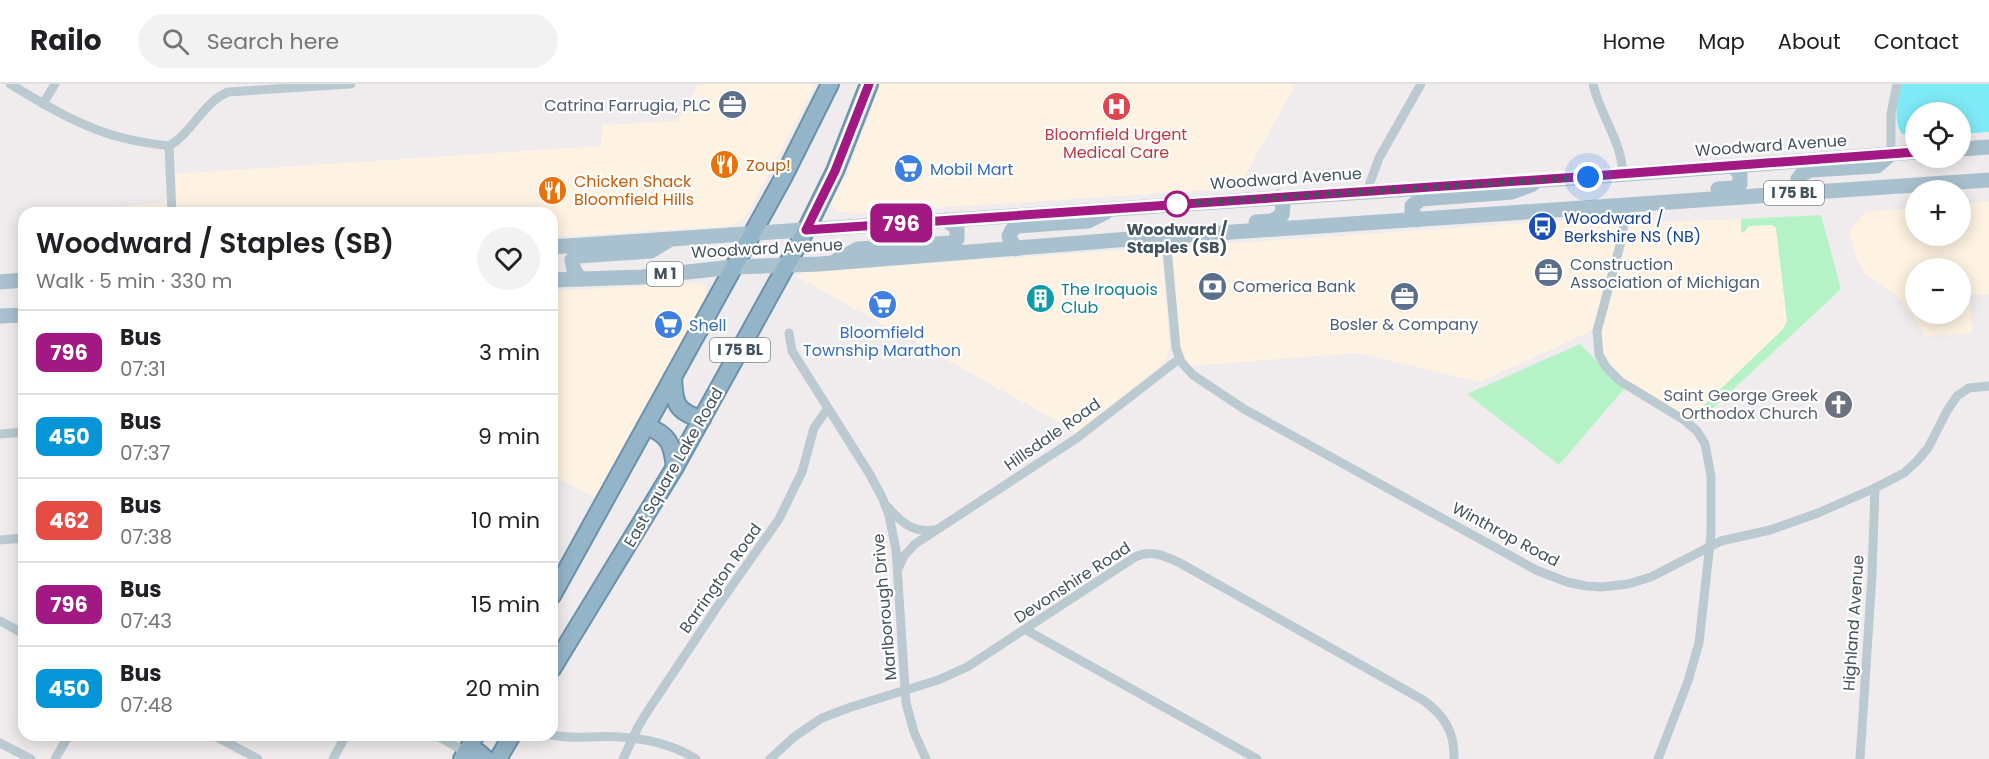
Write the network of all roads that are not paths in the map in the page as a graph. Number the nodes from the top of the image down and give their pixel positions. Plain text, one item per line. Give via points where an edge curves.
1 (10, 84) edge
2 (55, 84) edge
3 (351, 84) edge
4 (830, 84) edge
5 (869, 84) edge
6 (1421, 84) edge
7 (1593, 84) edge
8 (1897, 84) edge
9 (43, 104) junction
10 (169, 146) junction
11 (1989, 147) edge
12 (1971, 148) edge
13 (1905, 153) edge
14 (1891, 154) junction
15 (1733, 166) junction
16 (1623, 174) junction
17 (1547, 178) junction
18 (1989, 180) edge
19 (1367, 190) junction
20 (1802, 193) junction
21 (1279, 197) junction
22 (1626, 206) junction
23 (172, 207) edge
24 (1114, 208) junction
25 (946, 220) junction
26 (1417, 220) junction
27 (806, 230) junction
28 (752, 234) junction
29 (1166, 238) junction
30 (672, 239) junction
31 (558, 247) edge
32 (1015, 249) junction
33 (832, 262) junction
34 (787, 264) junction
35 (733, 267) junction
36 (580, 279) junction
37 (18, 280) edge
38 (558, 280) edge
39 (0, 282) edge
40 (18, 315) edge
41 (0, 316) edge
42 (789, 333) dead end
43 (1179, 358) junction
44 (673, 377) junction
45 (1989, 386) edge
46 (828, 408) junction
47 (702, 418) junction
48 (646, 426) junction
49 (18, 432) edge
50 (0, 434) edge
51 (675, 467) junction
52 (1875, 488) junction
53 (885, 504) junction
54 (937, 529) junction
55 (18, 538) edge
56 (0, 540) edge
57 (1710, 547) junction
58 (898, 572) junction
59 (558, 585) edge
60 (0, 621) edge
61 (1026, 630) junction
62 (18, 631) edge
63 (558, 659) edge
64 (905, 691) junction
65 (558, 736) edge
66 (632, 739) junction
67 (66, 741) edge
68 (224, 741) edge
69 (343, 741) edge
70 (444, 741) edge
71 (472, 741) edge
72 (508, 741) edge
73 (0, 742) edge
74 (464, 755) edge
75 (31, 759) edge
76 (56, 759) edge
77 (258, 759) edge
78 (333, 759) edge
79 (486, 759) edge
80 (498, 759) edge
81 (622, 759) edge
82 (696, 759) edge
83 (770, 759) edge
84 (926, 759) edge
85 (1257, 759) edge
86 (1454, 759) edge
87 (1658, 759) edge
88 (1860, 759) edge

1 - 9 street
2 - 9 street
3 - 10 street via 228,92 208,104 184,135
4 - 28 highway
5 - 27 highway, East Square Lake Road via 835,171
6 - 19 street via 1378,158
7 - 16 street via 1620,150
8 - 14 street via 1891,114
9 - 10 street via 103,132
10 - 23 street
11 - 12 main road
13 - 14 main road, Woodward Avenue / I 75 BL
14 - 15 main road, Woodward Avenue / I 75 BL
14 - 20 main road via 1877,166 1805,172 1798,179
15 - 16 main road, Woodward Avenue / I 75 BL
15 - 22 main road via 1742,179 1734,188 1639,195
16 - 17 main road, Woodward Avenue / I 75 BL
17 - 19 main road, Woodward Avenue / I 75 BL
17 - 26 main road via 1512,192 1421,199 1412,206
18 - 20 main road, Woodward Avenue / I 75 BL
19 - 21 main road, Woodward Avenue / I 75 BL
20 - 22 main road, Woodward Avenue / I 75 BL
21 - 24 main road, Woodward Avenue / I 75 BL
21 - 29 main road via 1282,215 1272,221 1183,226
22 - 26 main road, Woodward Avenue / I 75 BL
22 - 57 street via 1622,238 1599,321 1597,348 1620,381 1689,423 1703,439 1711,476
24 - 25 main road, Woodward Avenue / I 75 BL
24 - 32 main road via 1088,221 1017,226 1009,236
25 - 27 main road, Woodward Avenue / I 75 BL
25 - 33 main road via 957,228 957,239 951,243 858,249
26 - 29 main road, Woodward Avenue / I 75 BL
27 - 28 main road, Woodward Avenue / I 75 BL
27 - 34 highway, East Square Lake Road
28 - 30 main road, Woodward Avenue / M 1
28 - 35 highway, I 75 BL
29 - 32 main road, Woodward Avenue / I 75 BL
29 - 43 street
30 - 31 main road, Woodward Avenue / M 1
30 - 36 main road via 651,251 578,256 572,265
32 - 33 main road, Woodward Avenue / I 75 BL
33 - 34 main road, Woodward Avenue / I 75 BL
34 - 35 main road, Woodward Avenue
34 - 47 highway, East Square Lake Road / I 75 BL
35 - 36 main road, Woodward Avenue / M 1
35 - 44 highway, I 75 BL
36 - 38 main road, Woodward Avenue / M 1
37 - 39 main road
40 - 41 main road
42 - 46 street, Marlborough Drive via 792,351
43 - 54 street, Hillsdale Road via 1077,438
43 - 57 street, Winthrop Road via 1198,379 1254,415 1555,578 1586,586 1628,584 1651,577
44 - 47 highway via 679,408
44 - 48 highway, I 75 BL
45 - 52 street, Winthrop Road via 1960,393 1921,457 1904,473
46 - 53 street, Marlborough Drive
46 - 66 street, Barrington Road via 814,428 799,480 779,519
47 - 51 highway, East Square Lake Road / I 75 BL
48 - 51 highway via 665,436
48 - 59 highway, I 75 BL
49 - 50 street
51 - 63 highway, East Square Lake Road / I 75 BL
52 - 57 street, Winthrop Road via 1787,525
52 - 88 street, Highland Avenue
53 - 54 street via 909,526 921,531
53 - 58 street, Marlborough Drive via 895,538
54 - 58 street, Hillsdale Road via 910,549
55 - 56 street
57 - 87 street via 1695,662
58 - 64 street, Marlborough Drive
60 - 62 street
61 - 64 street, Devonshire Road via 959,671
61 - 85 street
61 - 86 street, Devonshire Road via 1135,557 1161,555 1423,700 1447,724
64 - 83 street, Devonshire Road via 822,718
64 - 84 street, Marlborough Drive via 911,725
65 - 66 street
66 - 81 street, Barrington Road
66 - 82 street via 672,747
67 - 76 street
68 - 77 street
69 - 78 street
70 - 74 street
71 - 74 highway
72 - 80 highway
73 - 75 street
74 - 79 highway via 478,752

